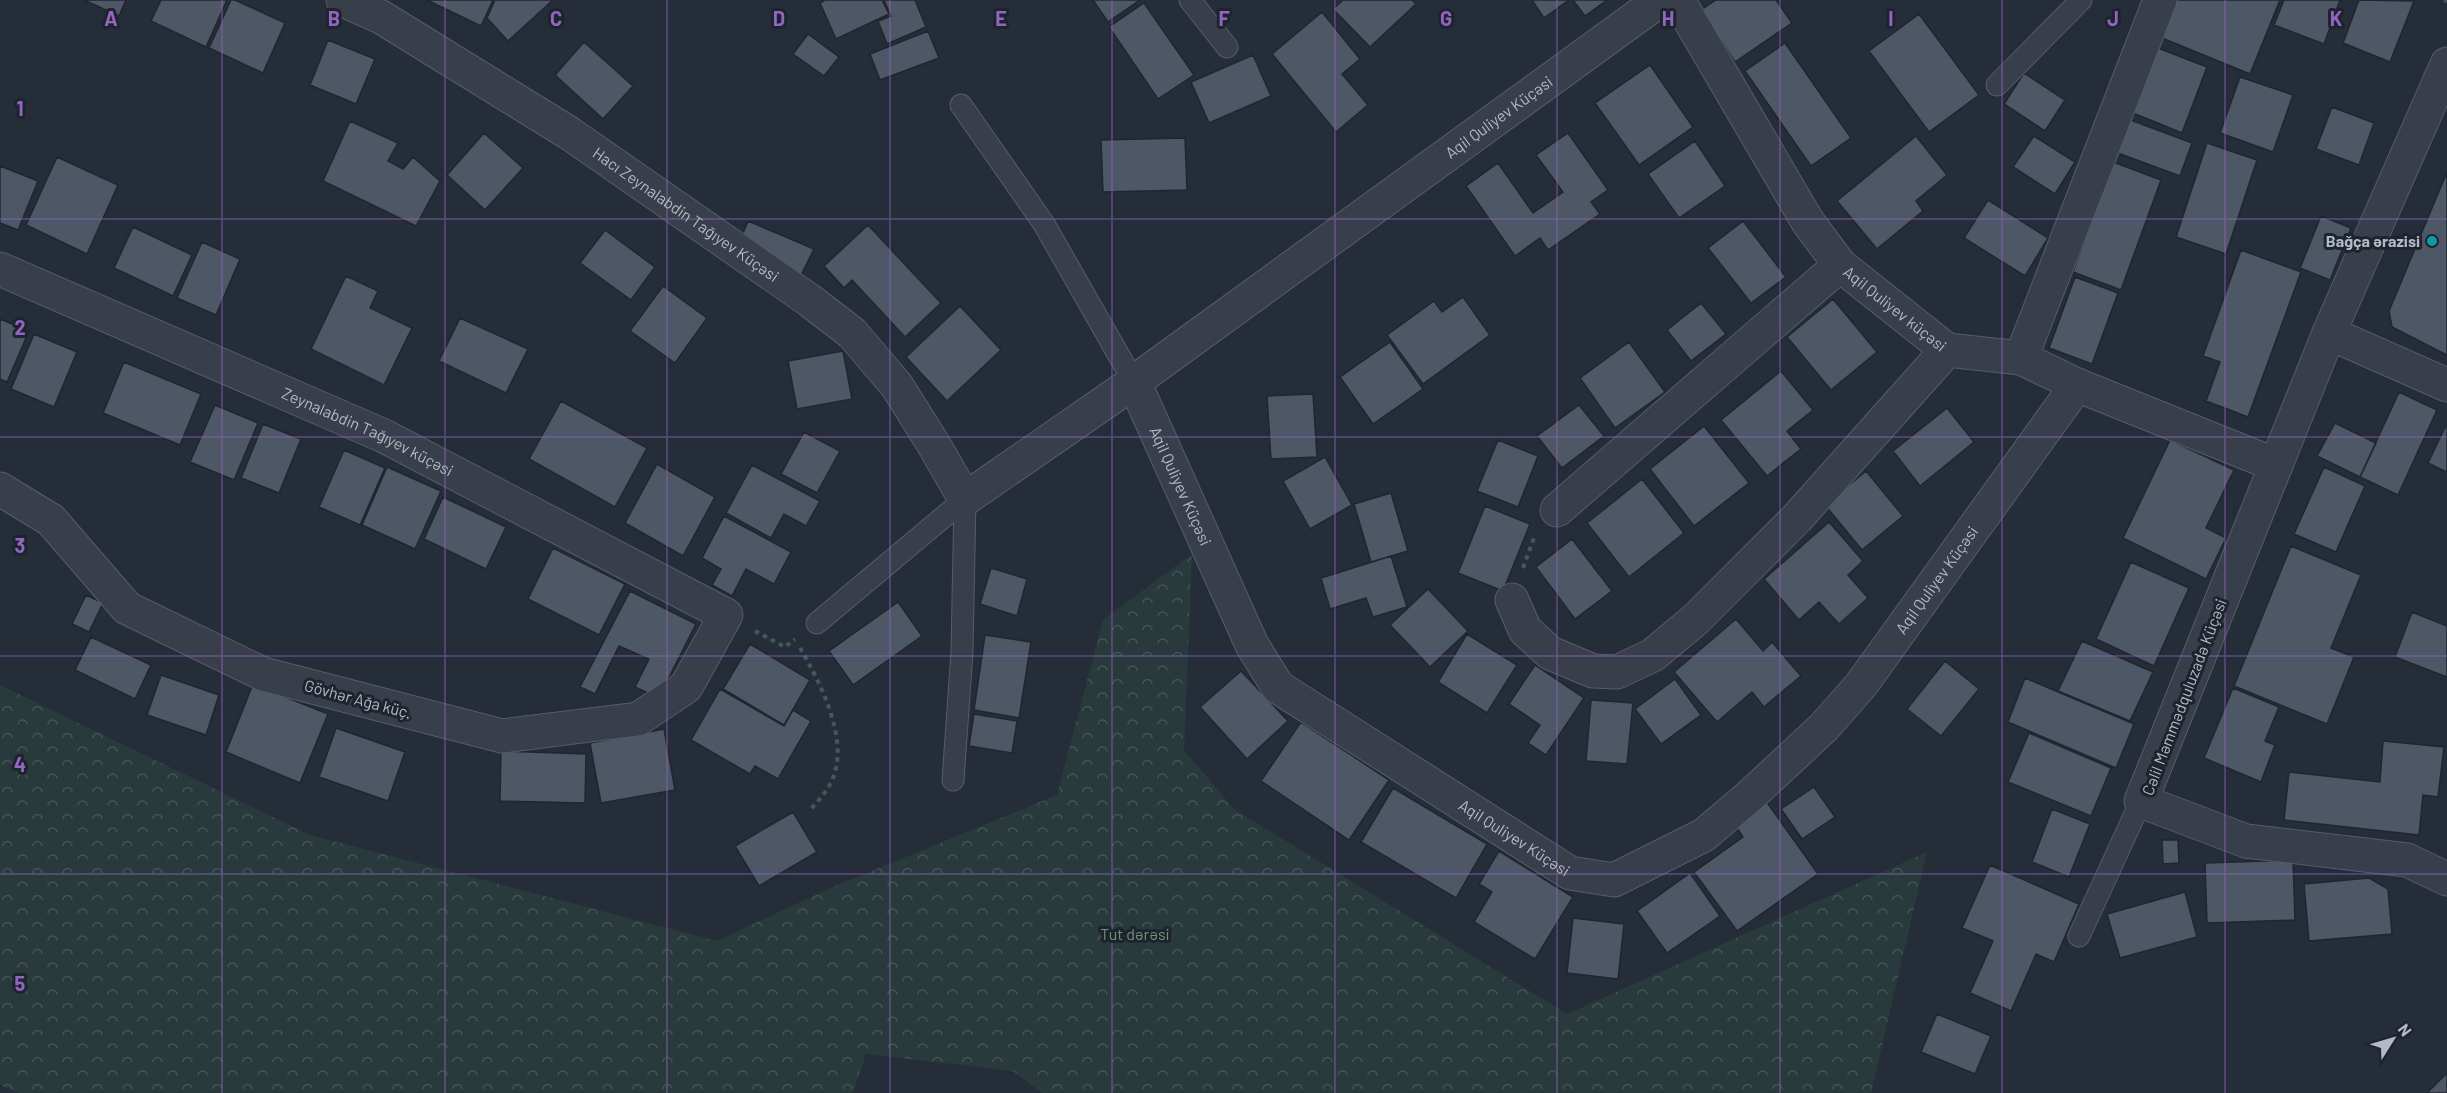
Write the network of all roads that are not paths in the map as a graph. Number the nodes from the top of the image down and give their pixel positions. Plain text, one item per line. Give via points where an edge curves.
1 (343, 0) edge
2 (1191, 0) edge
3 (1660, 0) edge
4 (1678, 0) edge
5 (2081, 0) edge
6 (2160, 0) edge
7 (1227, 47) dead end
8 (2447, 64) edge
9 (1997, 85) dead end
10 (961, 105) dead end
11 (1840, 265) junction
12 (0, 269) edge
13 (2329, 333) junction
14 (1947, 350) junction
15 (2021, 358) junction
16 (1134, 382) junction
17 (2077, 385) junction
18 (2447, 385) edge
19 (2276, 465) junction
20 (0, 489) edge
21 (965, 499) junction
22 (1557, 510) road end
23 (1512, 600) road end
24 (726, 615) joint
25 (817, 623) dead end
26 (952, 780) dead end
27 (2141, 801) junction
28 (2447, 879) edge
29 (2079, 936) dead end

1 - 21 street, Hacı Zeynalabdin Tağıyev Küçəsi via 381,17 569,133 852,333 897,386
2 - 7 lane
3 - 16 street, Aqil Quliyev Küçəsi
4 - 11 street, Aqil Quliyev küçəsi via 1808,222
5 - 9 lane
6 - 15 street
8 - 13 street, Cəlil Məmmədquluzadə Küçəsi
10 - 16 lane via 1044,224
11 - 14 street, Aqil Quliyev küçəsi
11 - 22 street
12 - 24 street, Zeynalabdin Tağıyev küçəsi via 384,436
13 - 18 street
13 - 19 street, Cəlil Məmmədquluzadə Küçəsi
14 - 15 street, Aqil Quliyev küçəsi
14 - 23 street via 1797,518 1696,619 1653,655 1617,672 1593,671 1550,654 1525,630
15 - 17 street, Aqil Quliyev küçəsi
16 - 17 street, Aqil Quliyev Küçəsi via 1252,645 1278,687 1570,873 1614,880 1704,835 1824,727 1861,685
16 - 21 street, Aqil Quliyev Küçəsi
17 - 19 street, Aqil Quliyev küçəsi
19 - 27 street, Cəlil Məmmədquluzadə Küçəsi
20 - 24 street, Gövhər Ağa küç. via 51,520 127,608 263,674 502,736 638,719 686,687
21 - 25 lane
21 - 26 lane via 962,652
27 - 28 street, Cəlil Məmmədquluzadə Küçəsi via 2246,842 2407,860
27 - 29 lane

